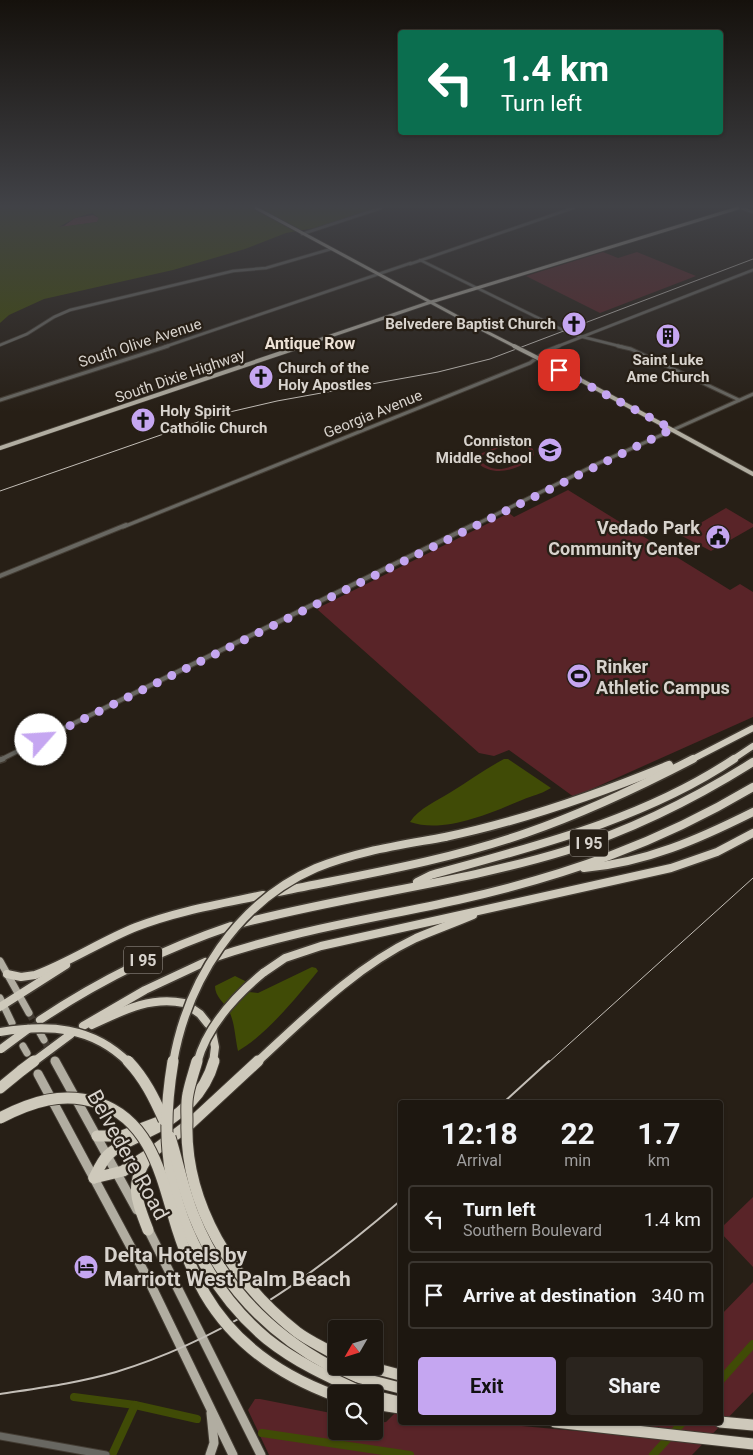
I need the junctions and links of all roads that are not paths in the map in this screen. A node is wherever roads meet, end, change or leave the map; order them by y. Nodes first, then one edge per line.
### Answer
1 (213, 276) edge
2 (372, 276) edge
3 (382, 276) edge
4 (452, 276) edge
5 (517, 276) edge
6 (738, 276) edge
7 (477, 288) junction
8 (431, 302) junction
9 (580, 338) junction
10 (0, 345) edge
11 (753, 394) edge
12 (0, 400) edge
13 (739, 400) junction
14 (672, 429) junction
15 (0, 448) edge
16 (752, 472) edge
17 (0, 576) edge
18 (753, 728) edge
19 (753, 746) edge
20 (698, 756) junction
21 (0, 760) edge
22 (753, 762) edge
23 (753, 787) edge
24 (753, 812) edge
25 (753, 833) edge
26 (576, 868) junction
27 (410, 886) junction
28 (278, 892) dead end
29 (263, 895) dead end
30 (509, 905) junction
31 (243, 923) dead end
32 (231, 926) dead end
33 (96, 946) junction
34 (216, 957) dead end
35 (0, 961) edge
36 (205, 962) dead end
37 (7, 974) junction
38 (19, 994) junction
39 (1, 1003) edge
40 (30, 1013) tunnel mouth
41 (40, 1020) dead end
42 (12, 1023) dead end
43 (28, 1029) dead end
44 (0, 1032) edge
45 (73, 1033) dead end
46 (1, 1049) edge
47 (55, 1061) tunnel mouth
48 (38, 1074) dead end
49 (0, 1088) edge
50 (176, 1116) junction
51 (0, 1118) edge
52 (97, 1136) junction
53 (151, 1153) junction
54 (108, 1155) junction
55 (117, 1174) junction
56 (94, 1178) junction
57 (148, 1230) junction
58 (328, 1350) edge
59 (383, 1370) edge
60 (398, 1374) edge
61 (345, 1385) edge
62 (398, 1388) edge
63 (328, 1393) edge
64 (383, 1398) edge
65 (398, 1402) edge
66 (383, 1405) edge
67 (210, 1406) junction
68 (398, 1408) edge
69 (723, 1422) edge
70 (584, 1425) edge
71 (753, 1425) edge
72 (0, 1436) edge
73 (753, 1444) edge
74 (102, 1454) edge
75 (210, 1455) edge
76 (233, 1455) edge
77 (261, 1455) edge

1 - 10 street
2 - 12 street, South Olive Avenue
3 - 8 main road
4 - 7 street
5 - 7 main road, South Dixie Highway
6 - 9 street, Georgia Avenue
7 - 8 main road, South Dixie Highway
7 - 9 street
8 - 14 main road, bridge
8 - 15 main road, South Dixie Highway
9 - 13 street
9 - 17 street, Georgia Avenue
11 - 13 street
13 - 14 street
14 - 16 main road
14 - 21 street
18 - 20 highway
19 - 27 highway
20 - 28 highway
20 - 61 highway, bridge
22 - 27 highway, I 95
23 - 26 highway, I 95
24 - 26 highway
25 - 30 highway
26 - 34 highway, I 95
27 - 31 highway, I 95
29 - 33 highway
30 - 53 highway
30 - 58 highway, bridge
32 - 41 highway, I 95
33 - 37 highway
33 - 38 highway
35 - 37 main road
36 - 50 highway, I 95
37 - 38 main road
38 - 39 highway
38 - 40 main road
39 - 42 main road
43 - 46 highway, bridge
44 - 62 highway, bridge
45 - 49 highway, bridge
47 - 52 main road, Belvedere Road
48 - 56 main road
50 - 52 highway
50 - 54 highway
51 - 63 highway, bridge
52 - 54 main road, Belvedere Road
53 - 55 highway
53 - 57 highway
54 - 55 main road, Belvedere Road
54 - 56 highway
55 - 56 highway
55 - 57 main road, Belvedere Road
56 - 67 main road
57 - 77 main road, Belvedere Road
59 - 60 highway
64 - 65 highway
66 - 68 highway
67 - 75 main road
67 - 76 main road
69 - 71 highway
70 - 73 highway
72 - 74 street

